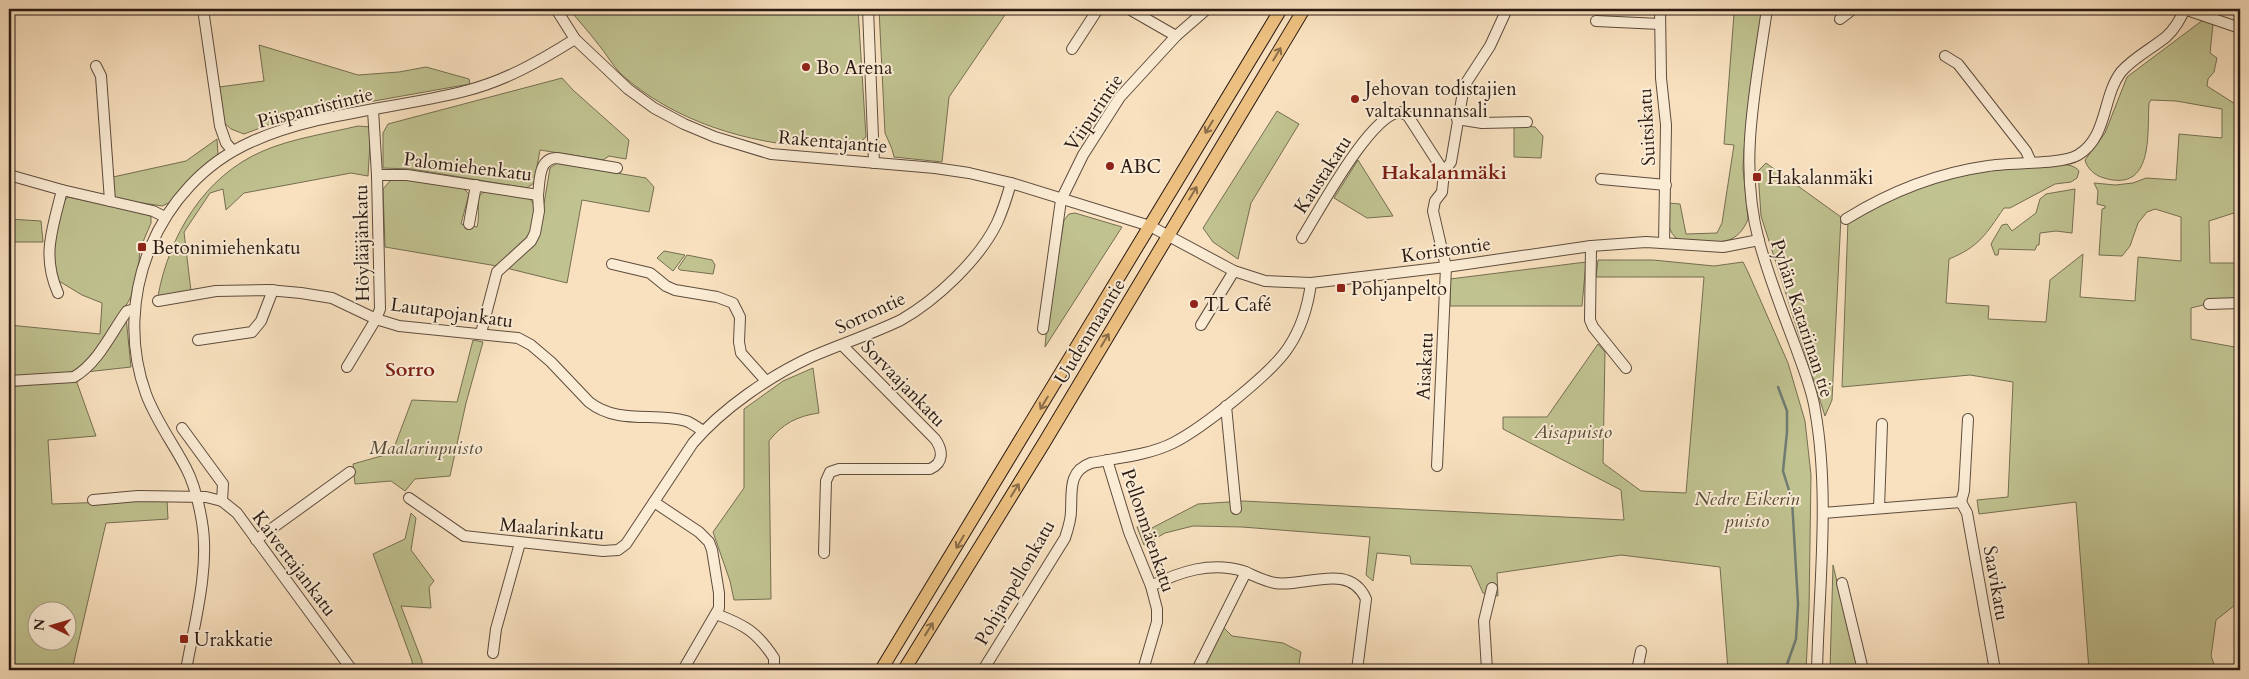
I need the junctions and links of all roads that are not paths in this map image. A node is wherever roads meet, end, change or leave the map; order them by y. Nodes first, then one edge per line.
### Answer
1 (203, 9) edge
2 (556, 9) edge
3 (868, 9) edge
4 (1098, 9) edge
5 (1130, 9) edge
6 (1207, 9) edge
7 (1281, 9) edge
8 (1304, 9) edge
9 (1507, 9) edge
10 (1660, 9) edge
11 (1767, 9) edge
12 (1853, 9) edge
13 (2185, 9) edge
14 (2213, 14) edge
15 (1840, 19) dead end
16 (1596, 21) dead end
17 (1660, 24) junction
18 (2240, 28) edge
19 (1176, 36) junction
20 (575, 39) junction
21 (1072, 50) dead end
22 (1945, 56) dead end
23 (96, 66) dead end
24 (373, 110) junction
25 (1457, 119) junction
26 (1527, 122) dead end
27 (233, 150) junction
28 (2031, 162) junction
29 (874, 163) junction
30 (617, 168) dead end
31 (1444, 172) junction
32 (9, 175) edge
33 (377, 175) junction
34 (1601, 179) dead end
35 (1011, 184) junction
36 (476, 185) junction
37 (1666, 185) junction
38 (62, 190) junction
39 (538, 195) junction
40 (1061, 200) junction
41 (110, 201) junction
42 (165, 217) junction
43 (1846, 219) dead end
44 (469, 224) dead end
45 (1150, 226) junction
46 (1168, 235) junction
47 (1302, 238) dead end
48 (1759, 240) junction
49 (1664, 243) junction
50 (1591, 246) junction
51 (612, 264) dead end
52 (1446, 267) junction
53 (1234, 271) junction
54 (1311, 283) junction
55 (273, 290) junction
56 (58, 293) dead end
57 (158, 301) dead end
58 (2240, 303) edge
59 (2209, 304) dead end
60 (135, 309) junction
61 (376, 319) junction
62 (1201, 325) dead end
63 (1043, 329) dead end
64 (481, 333) junction
65 (198, 340) dead end
66 (842, 345) junction
67 (347, 366) dead end
68 (1626, 368) dead end
69 (9, 382) edge
70 (766, 382) junction
71 (1226, 406) junction
72 (1968, 419) dead end
73 (1882, 424) dead end
74 (182, 428) dead end
75 (703, 431) junction
76 (1107, 460) junction
77 (1437, 466) dead end
78 (350, 472) dead end
79 (197, 497) junction
80 (409, 498) dead end
81 (93, 500) dead end
82 (222, 501) junction
83 (654, 502) junction
84 (1961, 502) junction
85 (1879, 508) junction
86 (1236, 509) dead end
87 (1823, 512) junction
88 (256, 540) junction
89 (520, 543) junction
90 (824, 553) dead end
91 (1246, 572) junction
92 (1842, 583) dead end
93 (1150, 586) junction
94 (1492, 588) dead end
95 (716, 614) junction
96 (1642, 651) dead end
97 (493, 652) dead end
98 (186, 670) edge
99 (352, 670) edge
100 (683, 670) edge
101 (774, 670) edge
102 (881, 670) edge
103 (904, 670) edge
104 (983, 670) edge
105 (1143, 670) edge
106 (1197, 670) edge
107 (1357, 670) edge
108 (1487, 670) edge
109 (1637, 670) edge
110 (1817, 670) edge
111 (1863, 670) edge
112 (1995, 670) edge

1 - 27 street
2 - 20 street, Rakentajantie
3 - 29 street
4 - 21 street
5 - 19 street
6 - 19 street, Viipurintie
7 -> 45 main road, Uudenmaantie
46 -> 8 main road, Uudenmaantie
9 - 25 street
10 - 17 street, Suitsikatu
11 - 48 street, Pyhän Katariinan tie
12 - 15 street
13 - 14 street
13 - 28 street
14 - 18 street
16 - 17 street
17 - 37 street, Suitsikatu
19 - 40 street, Viipurintie
20 - 24 street, Piispanristintie
20 - 29 street, Rakentajantie
22 - 28 street
23 - 41 street
24 - 27 street, Piispanristintie
24 - 33 street, Höylääjänkatu
25 - 26 street
25 - 31 street
27 - 42 street, Piispanristintie
28 - 43 street
29 - 35 street, Rakentajantie
30 - 39 street, Palomiehenkatu
31 - 47 street, Kaustakatu
31 - 52 street
32 - 38 street
33 - 36 street, Palomiehenkatu
33 - 61 street, Höylääjänkatu
34 - 37 street
35 - 40 street, Rakentajantie
35 - 66 street, Sorrontie
36 - 39 street, Palomiehenkatu
36 - 44 street
37 - 49 street, Suitsikatu
38 - 41 street
38 - 56 street
39 - 64 street
40 - 45 street, Rakentajantie
40 - 63 street, Viipurintie
41 - 42 street
42 - 60 street, Piispanristintie
45 - 46 street, Koristontie
45 -> 102 main road, Uudenmaantie
46 - 53 street, Koristontie
103 -> 46 main road, Uudenmaantie
48 - 49 street, Koristontie
48 - 87 street, Pyhän Katariinan tie
49 - 50 street, Koristontie
50 - 52 street, Koristontie
50 - 68 street
51 - 70 street
52 - 54 street, Koristontie
52 - 77 street, Aisakatu
53 - 54 street, Koristontie
53 - 62 street
54 - 71 street, Pohjanpellonkatu
55 - 57 street, Lautapojankatu
55 - 61 street, Lautapojankatu
55 - 65 street
58 - 59 street
60 - 69 street
60 - 79 street, Piispanristintie
61 - 64 street, Lautapojankatu
61 - 67 street, Höylääjänkatu
64 - 75 street, Lautapojankatu
66 - 70 street, Sorrontie
66 - 90 street, Sorvaajankatu
70 - 75 street, Sorrontie
71 - 76 street, Pohjanpellonkatu
71 - 86 street
72 - 84 street
73 - 85 street
74 - 82 street
75 - 83 street, Maalarinkatu
76 - 93 street, Pellonmäenkatu
76 - 104 street, Pohjanpellonkatu
78 - 88 street
79 - 81 street
79 - 82 street
79 - 98 street, Piispanristintie
80 - 89 street, Maalarinkatu
82 - 88 street, Kaivertajankatu
83 - 89 street, Maalarinkatu
83 - 95 street
84 - 85 street
84 - 112 street, Saavikatu
85 - 87 street
87 - 110 street, Pyhän Katariinan tie
88 - 99 street, Kaivertajankatu
89 - 97 street
91 - 93 street
91 - 106 street
91 - 107 street
92 - 111 street
93 - 105 street, Pellonmäenkatu
94 - 108 street
95 - 100 street
95 - 101 street
96 - 109 street

